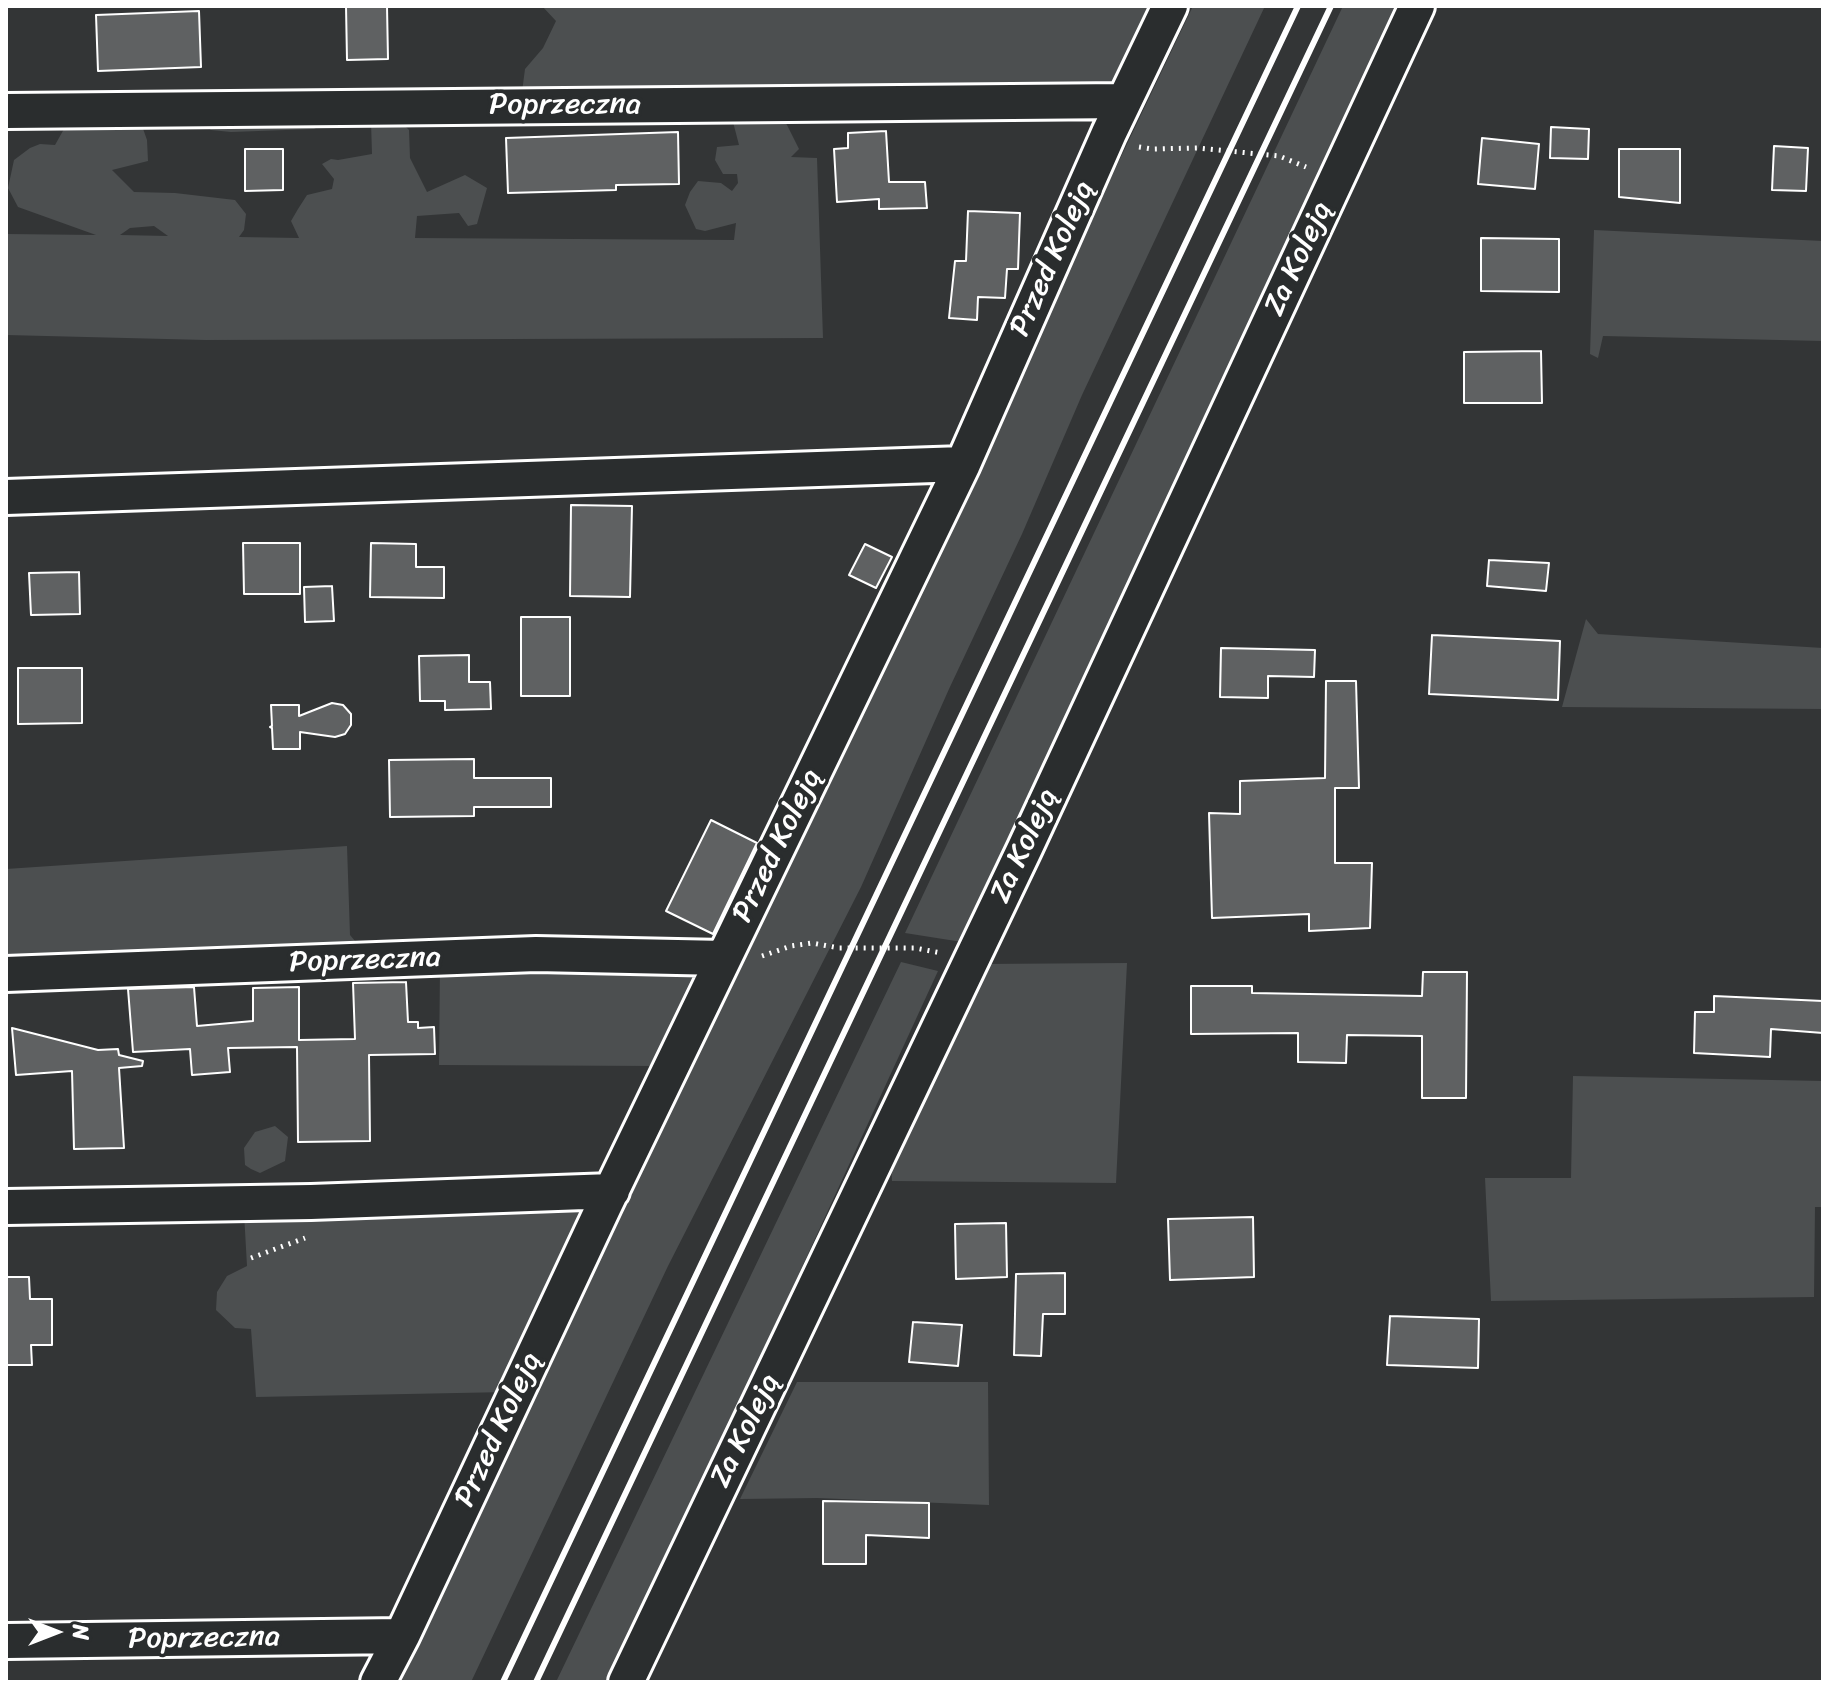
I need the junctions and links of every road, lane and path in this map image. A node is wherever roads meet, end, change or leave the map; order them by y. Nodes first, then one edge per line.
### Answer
1 (1170, 6) edge
2 (1417, 6) edge
3 (1124, 101) junction
4 (6, 111) edge
5 (1109, 133) junction
6 (1334, 183) junction
7 (963, 464) junction
8 (6, 497) edge
9 (973, 957) junction
10 (723, 960) junction
11 (6, 974) edge
12 (612, 1191) junction
13 (6, 1207) edge
14 (402, 1636) junction
15 (6, 1641) edge
16 (378, 1682) edge
17 (626, 1682) edge

1 - 3 street, Przed Koleją
2 - 6 street, Za Koleją
3 - 4 street, Poprzeczna
3 - 5 street, Przed Koleją
5 - 6 path
5 - 7 street, Przed Koleją
6 - 9 street, Za Koleją
7 - 8 street
7 - 10 street, Przed Koleją
9 - 10 path
9 - 17 street, Za Koleją
10 - 11 street, Poprzeczna
10 - 12 street, Przed Koleją
12 - 13 street
12 - 14 street, Przed Koleją
14 - 15 street, Poprzeczna
14 - 16 street, Przed Koleją

